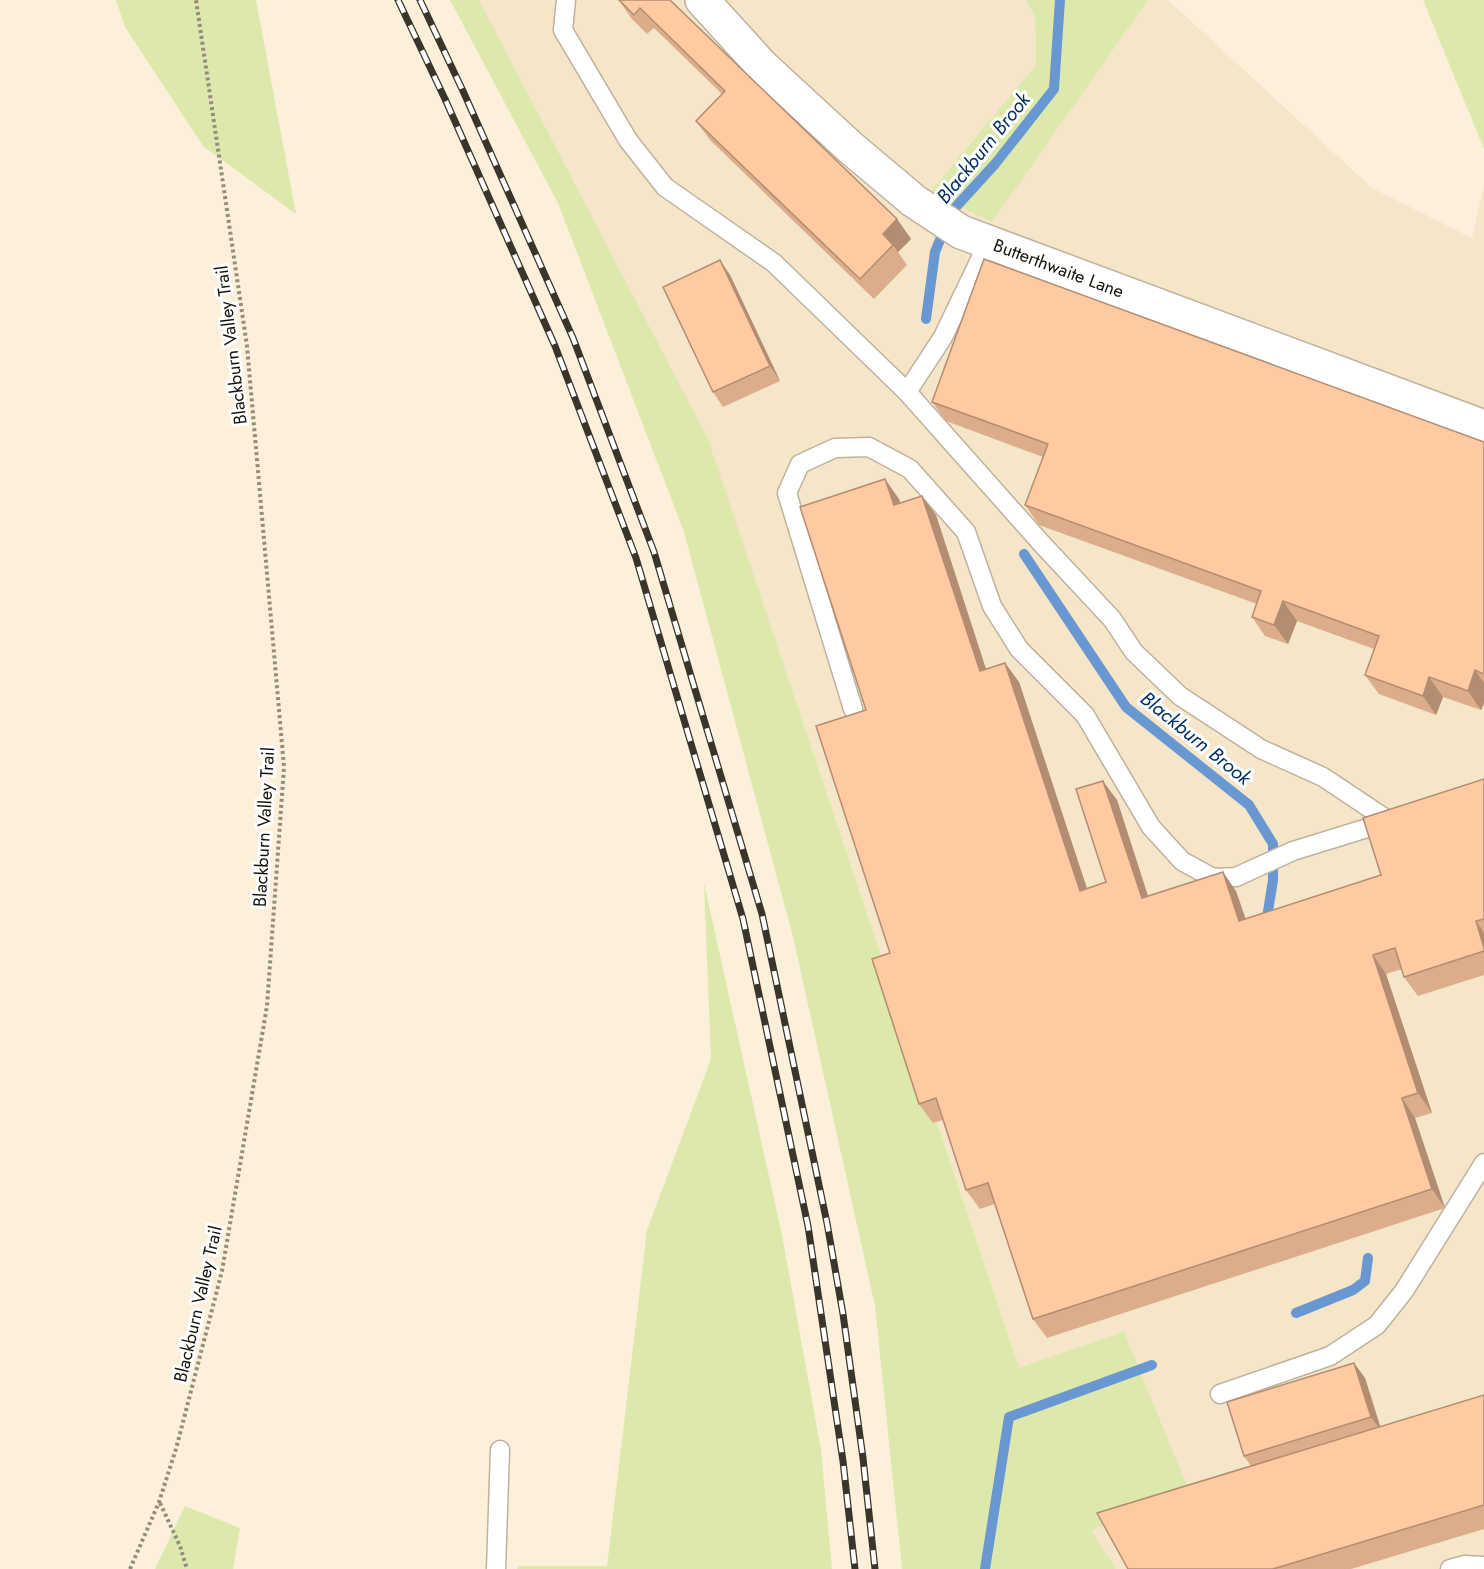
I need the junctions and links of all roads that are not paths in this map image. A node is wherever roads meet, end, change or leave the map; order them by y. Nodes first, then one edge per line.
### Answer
1 (566, 0) edge
2 (702, 0) edge
3 (975, 238) junction
4 (907, 392) junction
5 (1484, 427) edge
6 (853, 709) edge
7 (1410, 815) edge
8 (1389, 821) junction
9 (1484, 1163) edge
10 (1220, 1395) dead end
11 (500, 1450) dead end
12 (1484, 1566) edge
13 (496, 1569) edge
14 (1450, 1569) edge

1 - 4 lane
2 - 3 street, Butterthwaite Lane
3 - 4 lane
3 - 5 street, Butterthwaite Lane
4 - 8 lane
6 - 8 lane
7 - 8 lane
9 - 10 lane
11 - 13 lane
12 - 14 lane

